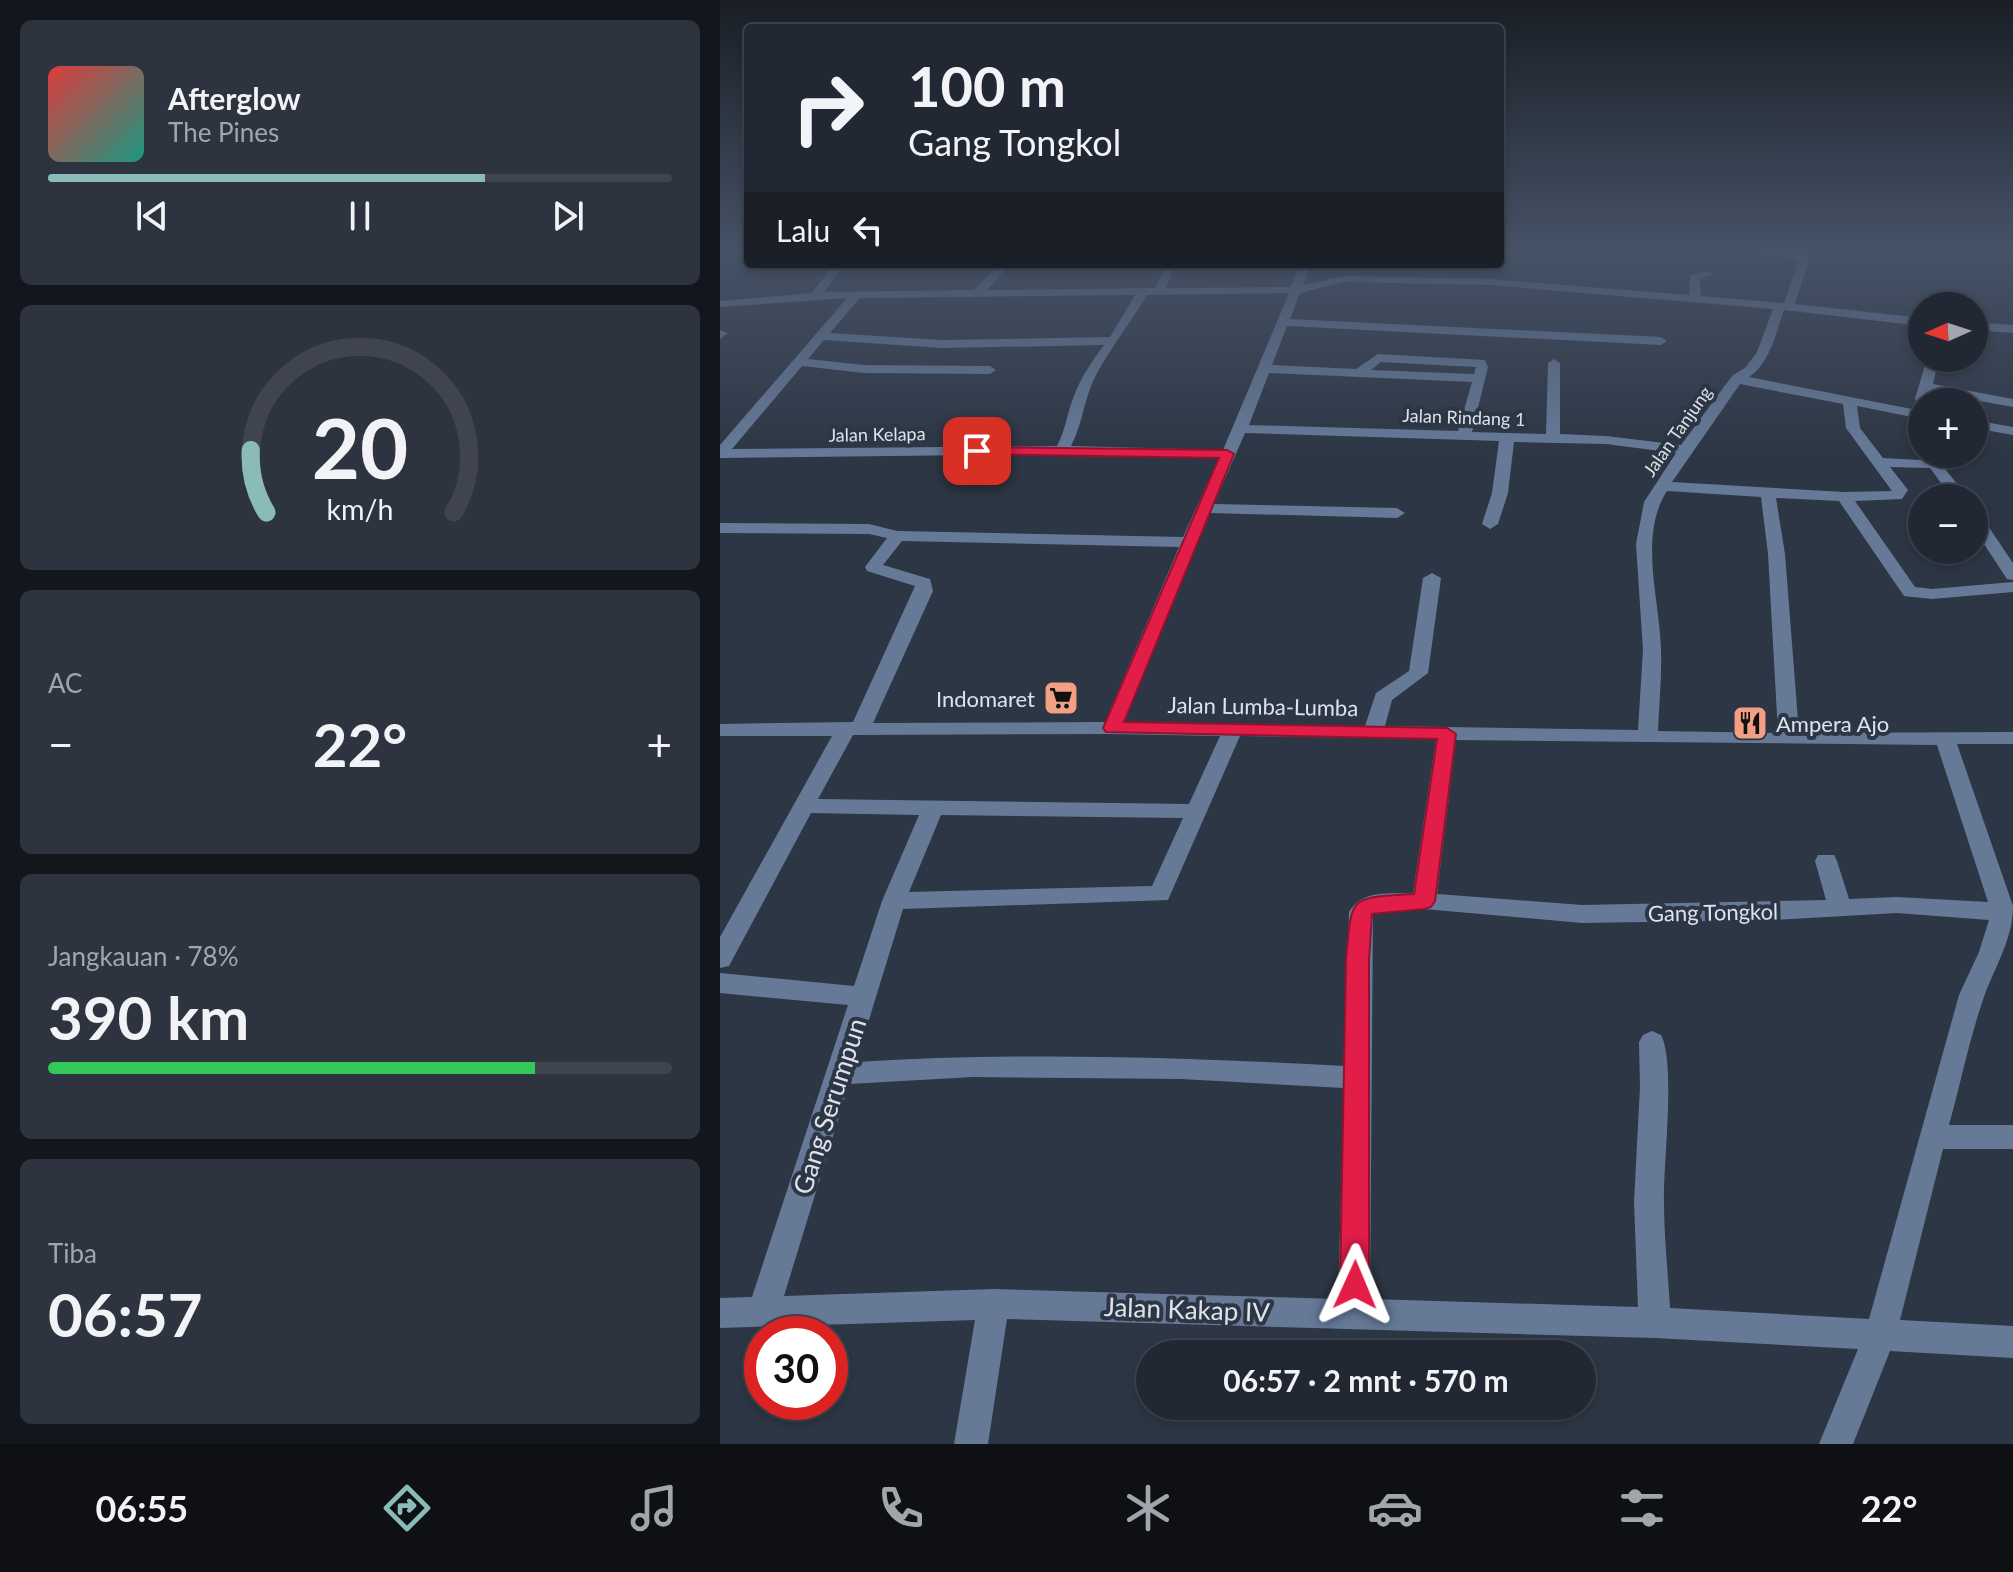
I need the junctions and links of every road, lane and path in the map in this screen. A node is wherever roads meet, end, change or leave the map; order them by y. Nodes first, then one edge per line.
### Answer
1 (836, 318) edge
2 (1127, 318) edge
3 (1285, 318) edge
4 (1778, 318) edge
5 (1284, 322) junction
6 (1988, 327) edge
7 (2013, 329) edge
8 (821, 336) junction
9 (1113, 341) junction
10 (1661, 341) dead end
11 (800, 362) junction
12 (1554, 363) dead end
13 (1265, 369) junction
14 (990, 370) dead end
15 (1929, 372) edge
16 (1737, 379) junction
17 (1925, 387) joint
18 (1849, 401) junction
19 (2013, 403) edge
20 (1908, 412) edge
21 (1988, 427) edge
22 (1240, 429) junction
23 (2013, 431) edge
24 (1464, 435) junction
25 (1507, 437) junction
26 (1553, 438) junction
27 (1062, 450) junction
28 (1685, 450) junction
29 (720, 454) edge
30 (1227, 454) junction
31 (1878, 462) junction
32 (1949, 484) edge
33 (1662, 486) junction
34 (1768, 494) junction
35 (1844, 497) junction
36 (1206, 508) junction
37 (1397, 513) dead end
38 (1490, 524) dead end
39 (720, 528) edge
40 (897, 536) junction
41 (1988, 538) edge
42 (1189, 542) junction
43 (2013, 575) edge
44 (1432, 578) dead end
45 (2013, 587) edge
46 (854, 727) junction
47 (1112, 728) junction
48 (720, 730) edge
49 (1233, 730) junction
50 (1374, 731) junction
51 (1447, 734) junction
52 (1648, 737) junction
53 (1945, 738) junction
54 (2013, 738) edge
55 (1789, 739) junction
56 (804, 806) junction
57 (933, 808) junction
58 (1198, 811) junction
59 (1826, 861) dead end
60 (894, 901) junction
61 (1424, 901) junction
62 (1840, 907) junction
63 (2003, 912) junction
64 (720, 959) edge
65 (720, 983) edge
66 (864, 997) junction
67 (1652, 1042) dead end
68 (839, 1074) junction
69 (1357, 1078) junction
70 (1932, 1137) junction
71 (2013, 1137) edge
72 (994, 1304) junction
73 (763, 1311) junction
74 (720, 1313) edge
75 (1354, 1313) junction
76 (1655, 1323) junction
77 (1881, 1333) junction
78 (2013, 1342) edge
79 (971, 1444) edge
80 (1836, 1444) edge

1 - 8 street
2 - 9 street
3 - 5 street
4 - 16 street, Jalan Tanjung
5 - 10 street
5 - 13 street
6 - 7 street
8 - 9 street
8 - 11 street
9 - 27 street
11 - 14 street
11 - 29 street
12 - 26 street
13 - 22 street
13 - 24 street
15 - 17 street
16 - 18 street
16 - 28 street, Jalan Tanjung
17 - 19 street
18 - 20 street
18 - 31 street
21 - 23 street
22 - 24 street, Jalan Rindang 1
22 - 30 street
24 - 25 street, Jalan Rindang 1
25 - 26 street, Jalan Rindang 1
25 - 38 street
26 - 28 street, Jalan Rindang 1
27 - 29 street, Jalan Kelapa
27 - 30 street, Jalan Kelapa
28 - 33 street, Jalan Tanjung
30 - 36 street
31 - 32 street
31 - 35 street
33 - 34 street
33 - 52 street, Jalan Tanjung
34 - 35 street
34 - 55 street
35 - 45 street
36 - 37 street
36 - 42 street
39 - 40 street
40 - 42 street
40 - 46 street
41 - 43 street
42 - 47 street
44 - 50 street, Jalan Lumba-Lumba
46 - 47 street, Jalan Lumba-Lumba
46 - 48 street, Jalan Lumba-Lumba
46 - 56 street
47 - 49 street, Jalan Lumba-Lumba
49 - 50 street, Jalan Lumba-Lumba
49 - 58 street
50 - 51 street, Jalan Lumba-Lumba
51 - 52 street, Jalan Lumba-Lumba
51 - 61 street
52 - 55 street, Jalan Lumba-Lumba
53 - 54 street, Jalan Lumba-Lumba
53 - 55 street, Jalan Lumba-Lumba
53 - 63 street
56 - 57 street
56 - 64 street
57 - 58 street
57 - 60 street, Gang Serumpun
58 - 60 street
59 - 62 street
60 - 66 street, Gang Serumpun
61 - 62 street, Gang Tongkol
61 - 69 street, Gang Tongkol
62 - 63 street, Gang Tongkol
63 - 70 street
65 - 66 street
66 - 68 street, Gang Serumpun
67 - 76 street
68 - 69 street
68 - 73 street, Gang Serumpun
69 - 75 street, Gang Tongkol
70 - 71 street
70 - 77 street
72 - 73 street, Jalan Kakap IV
72 - 75 street, Jalan Kakap IV
72 - 79 street
73 - 74 street, Jalan Kakap IV
75 - 76 street, Jalan Kakap IV
76 - 77 street, Jalan Kakap IV
77 - 78 street, Jalan Kakap IV
77 - 80 street

